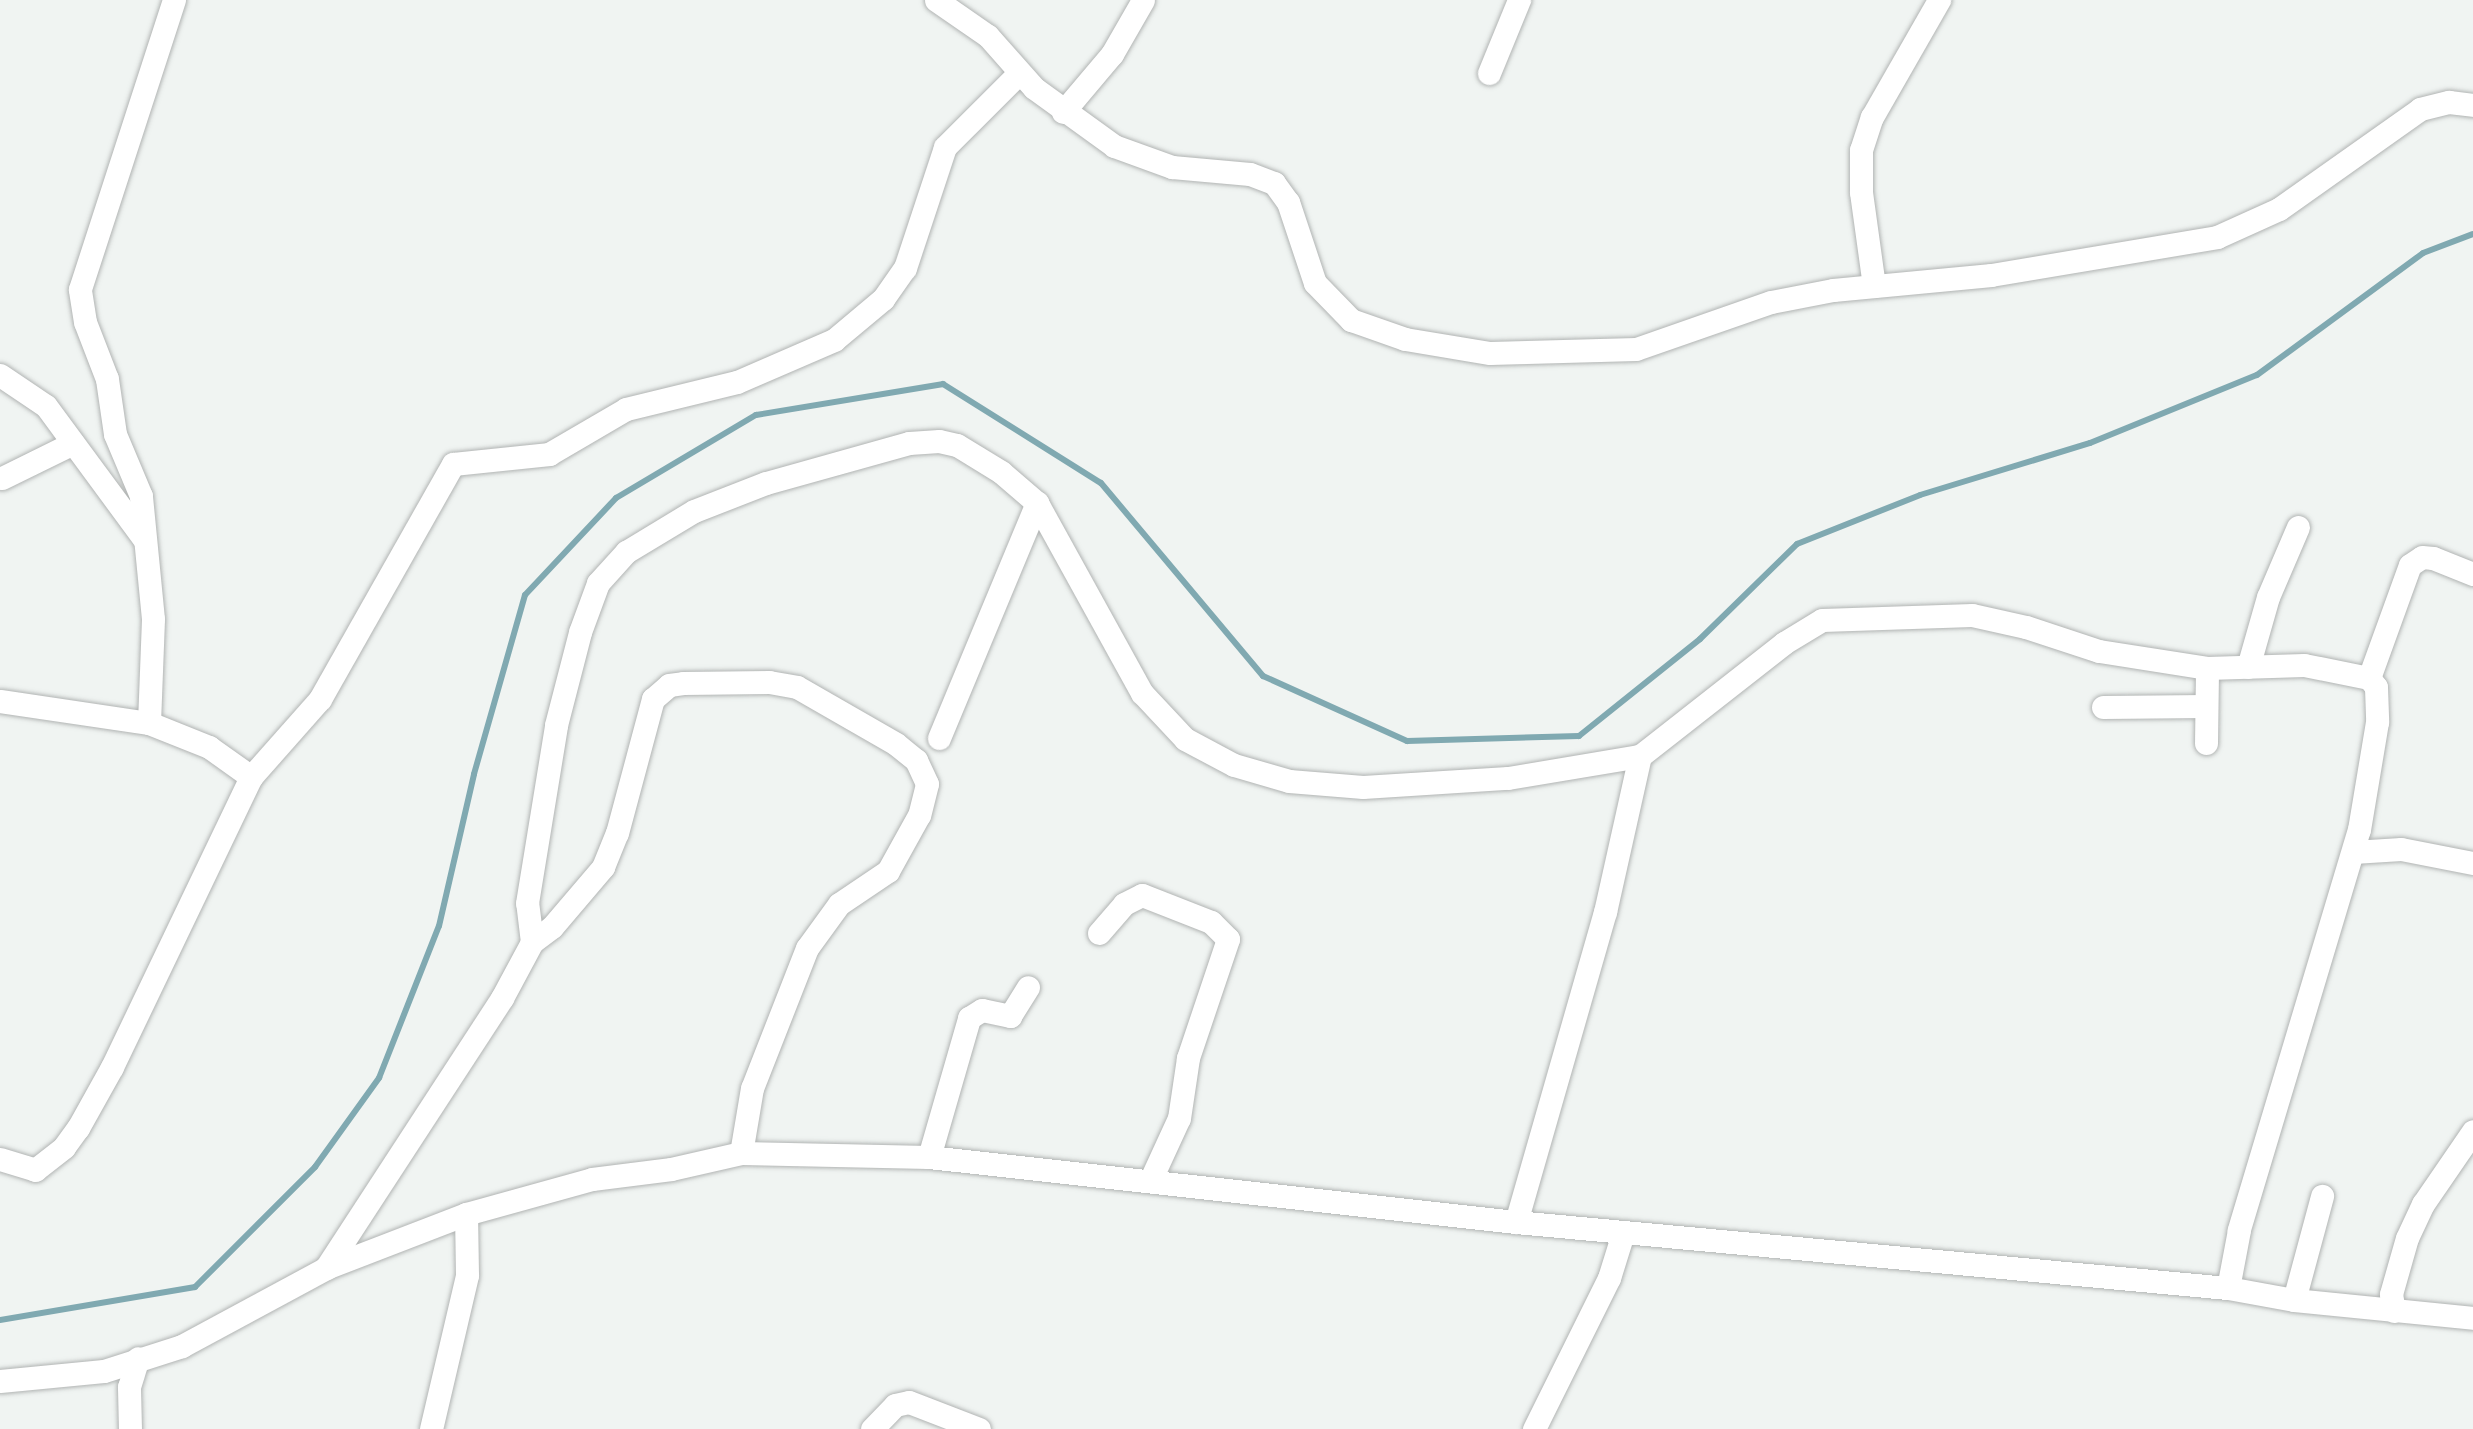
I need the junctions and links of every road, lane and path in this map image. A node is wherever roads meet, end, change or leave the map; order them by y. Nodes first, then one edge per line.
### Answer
1 (174, 0) edge
2 (936, 0) edge
3 (1143, 0) edge
4 (1519, 0) edge
5 (1940, 0) edge
6 (962, 6) edge
7 (1489, 73) dead end
8 (1018, 74) junction
9 (2473, 105) edge
10 (1063, 112) junction
11 (1874, 286) junction
12 (0, 375) edge
13 (73, 443) junction
14 (2, 478) dead end
15 (1037, 503) junction
16 (2298, 527) dead end
17 (144, 539) junction
18 (2473, 574) edge
19 (2248, 667) junction
20 (2207, 668) junction
21 (2369, 678) junction
22 (0, 701) edge
23 (2206, 706) junction
24 (2102, 707) dead end
25 (149, 723) junction
26 (939, 738) dead end
27 (2206, 743) dead end
28 (1640, 756) junction
29 (251, 777) junction
30 (2353, 852) junction
31 (2473, 863) edge
32 (1099, 933) dead end
33 (532, 942) junction
34 (1028, 987) dead end
35 (2473, 1131) edge
36 (741, 1153) junction
37 (929, 1157) junction
38 (0, 1159) edge
39 (1150, 1181) junction
40 (2322, 1196) dead end
41 (466, 1214) junction
42 (1516, 1222) junction
43 (1623, 1233) junction
44 (326, 1268) junction
45 (2228, 1288) junction
46 (2294, 1300) junction
47 (2394, 1311) junction
48 (2473, 1318) edge
49 (138, 1358) junction
50 (0, 1381) edge
51 (130, 1429) edge
52 (431, 1429) edge
53 (872, 1429) edge
54 (979, 1429) edge
55 (1534, 1429) edge

1 - 17 street
2 - 6 street
3 - 10 street
4 - 7 street
5 - 11 street
6 - 8 street
8 - 10 street
8 - 29 street
9 - 11 street
10 - 11 street
12 - 13 street
13 - 14 street
13 - 17 street
15 - 26 street
15 - 28 street
15 - 33 street
16 - 19 street
17 - 25 street
18 - 21 street
19 - 20 street
19 - 21 street
20 - 23 street
20 - 28 street
21 - 30 street
22 - 25 street
23 - 24 street
23 - 27 street
25 - 29 street
28 - 42 street
29 - 38 street
30 - 31 street
30 - 45 street
32 - 39 street
33 - 36 street
33 - 44 street
34 - 37 street
35 - 47 street
36 - 37 street
36 - 41 street
37 - 39 street
39 - 42 street
40 - 46 street
41 - 44 street
41 - 52 street
42 - 43 street
43 - 45 street
43 - 55 street
44 - 49 street
45 - 46 street
46 - 47 street
47 - 48 street
49 - 50 street
49 - 51 street
53 - 54 street

